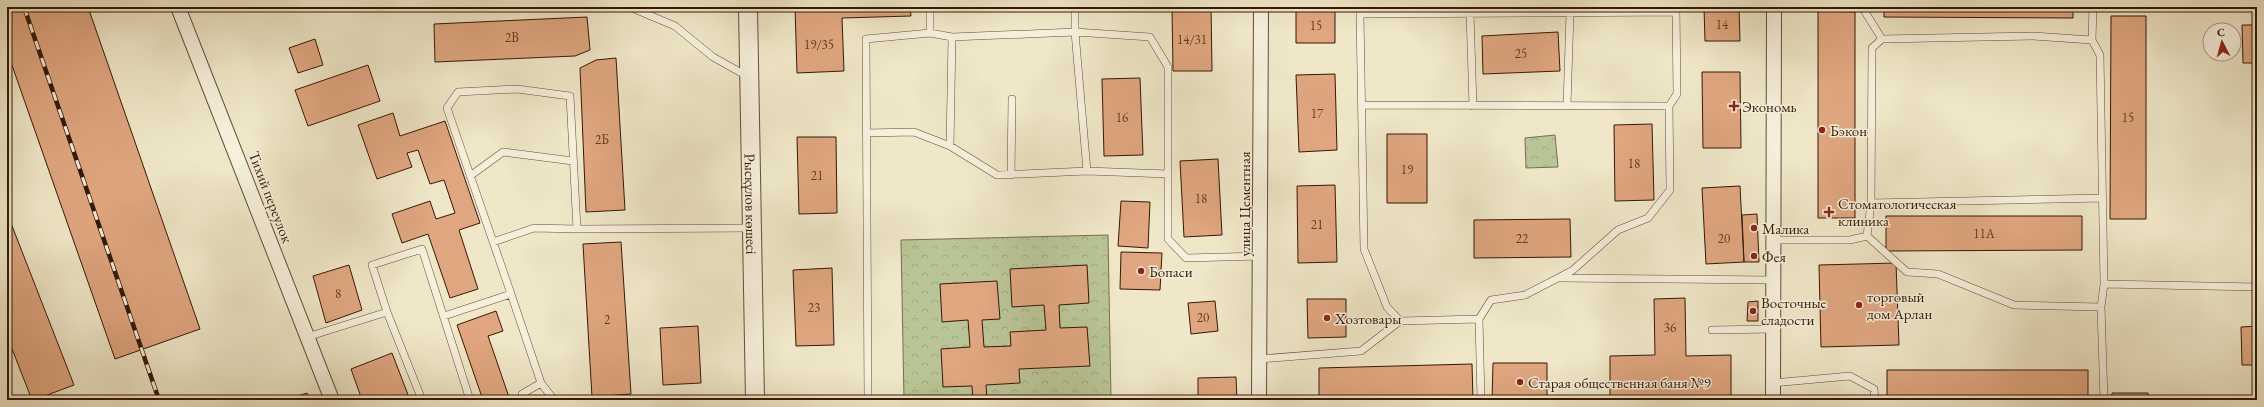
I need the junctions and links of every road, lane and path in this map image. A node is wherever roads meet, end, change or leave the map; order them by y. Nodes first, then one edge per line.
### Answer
1 (178, 7) edge
2 (617, 7) edge
3 (648, 7) edge
4 (748, 7) edge
5 (930, 7) edge
6 (1075, 7) edge
7 (1261, 7) edge
8 (1774, 7) edge
9 (1862, 7) edge
10 (2093, 7) edge
11 (1360, 10) edge
12 (1676, 10) edge
13 (1570, 12) junction
14 (1470, 13) junction
15 (648, 15) junction
16 (1075, 32) junction
17 (930, 33) junction
18 (952, 37) junction
19 (1882, 39) junction
20 (2092, 40) junction
21 (750, 78) junction
22 (1012, 99) dead end
23 (1362, 106) junction
24 (1473, 106) junction
25 (1567, 106) junction
26 (1669, 106) junction
27 (866, 133) junction
28 (950, 146) junction
29 (573, 161) junction
30 (1087, 171) junction
31 (1168, 174) junction
32 (1011, 175) junction
33 (470, 176) junction
34 (2103, 198) junction
35 (1871, 203) junction
36 (753, 228) junction
37 (577, 229) junction
38 (1867, 236) junction
39 (1773, 240) junction
40 (493, 242) junction
41 (1261, 256) junction
42 (1558, 278) junction
43 (1773, 280) junction
44 (2104, 284) junction
45 (2257, 287) edge
46 (511, 294) junction
47 (2102, 307) junction
48 (387, 312) junction
49 (444, 316) junction
50 (1480, 319) junction
51 (1400, 321) junction
52 (1773, 329) junction
53 (1712, 330) dead end
54 (307, 337) junction
55 (1259, 359) junction
56 (541, 383) junction
57 (1773, 383) junction
58 (332, 400) edge
59 (422, 400) edge
60 (470, 400) edge
61 (524, 400) edge
62 (554, 400) edge
63 (755, 400) edge
64 (868, 400) edge
65 (1259, 400) edge
66 (1481, 400) edge
67 (1773, 400) edge
68 (1875, 400) edge
69 (2104, 400) edge

1 - 54 street, Тихий переулок
2 - 15 lane
3 - 15 lane
4 - 21 street, Рысқұлов көшесі
5 - 17 lane
6 - 16 lane
7 - 41 street, улица Цементная
8 - 39 street
9 - 19 lane
10 - 20 lane
11 - 14 lane
11 - 23 lane
12 - 13 lane
12 - 26 lane
13 - 14 lane
13 - 25 lane
14 - 24 lane
15 - 21 lane
16 - 18 lane
16 - 30 lane
16 - 31 lane
17 - 18 lane
17 - 27 lane
18 - 28 lane
19 - 20 lane
19 - 35 lane
20 - 34 lane
21 - 36 street, Рысқұлов көшесі
22 - 32 lane
23 - 24 lane
23 - 51 lane
24 - 25 lane
25 - 26 lane
26 - 42 lane
27 - 28 lane
27 - 64 lane
28 - 32 lane
29 - 33 lane
29 - 33 lane
29 - 37 lane
30 - 31 lane
30 - 32 lane
31 - 41 lane
33 - 40 lane
34 - 35 lane
34 - 44 lane
35 - 38 lane
36 - 37 lane
36 - 63 street, Рысқұлов көшесі
37 - 40 lane
38 - 39 lane
38 - 47 lane
39 - 43 street
40 - 46 lane
41 - 55 street, улица Цементная
42 - 43 lane
42 - 50 lane
43 - 52 street
44 - 45 lane
44 - 47 lane
46 - 49 lane
46 - 56 lane
47 - 69 lane
48 - 49 lane
48 - 54 lane
48 - 59 lane
49 - 60 lane
50 - 51 lane
50 - 66 lane
51 - 55 lane
52 - 53 lane
52 - 57 street
54 - 58 street, Тихий переулок
55 - 65 street, улица Цементная
56 - 61 lane
56 - 62 lane
57 - 67 street
57 - 68 lane

